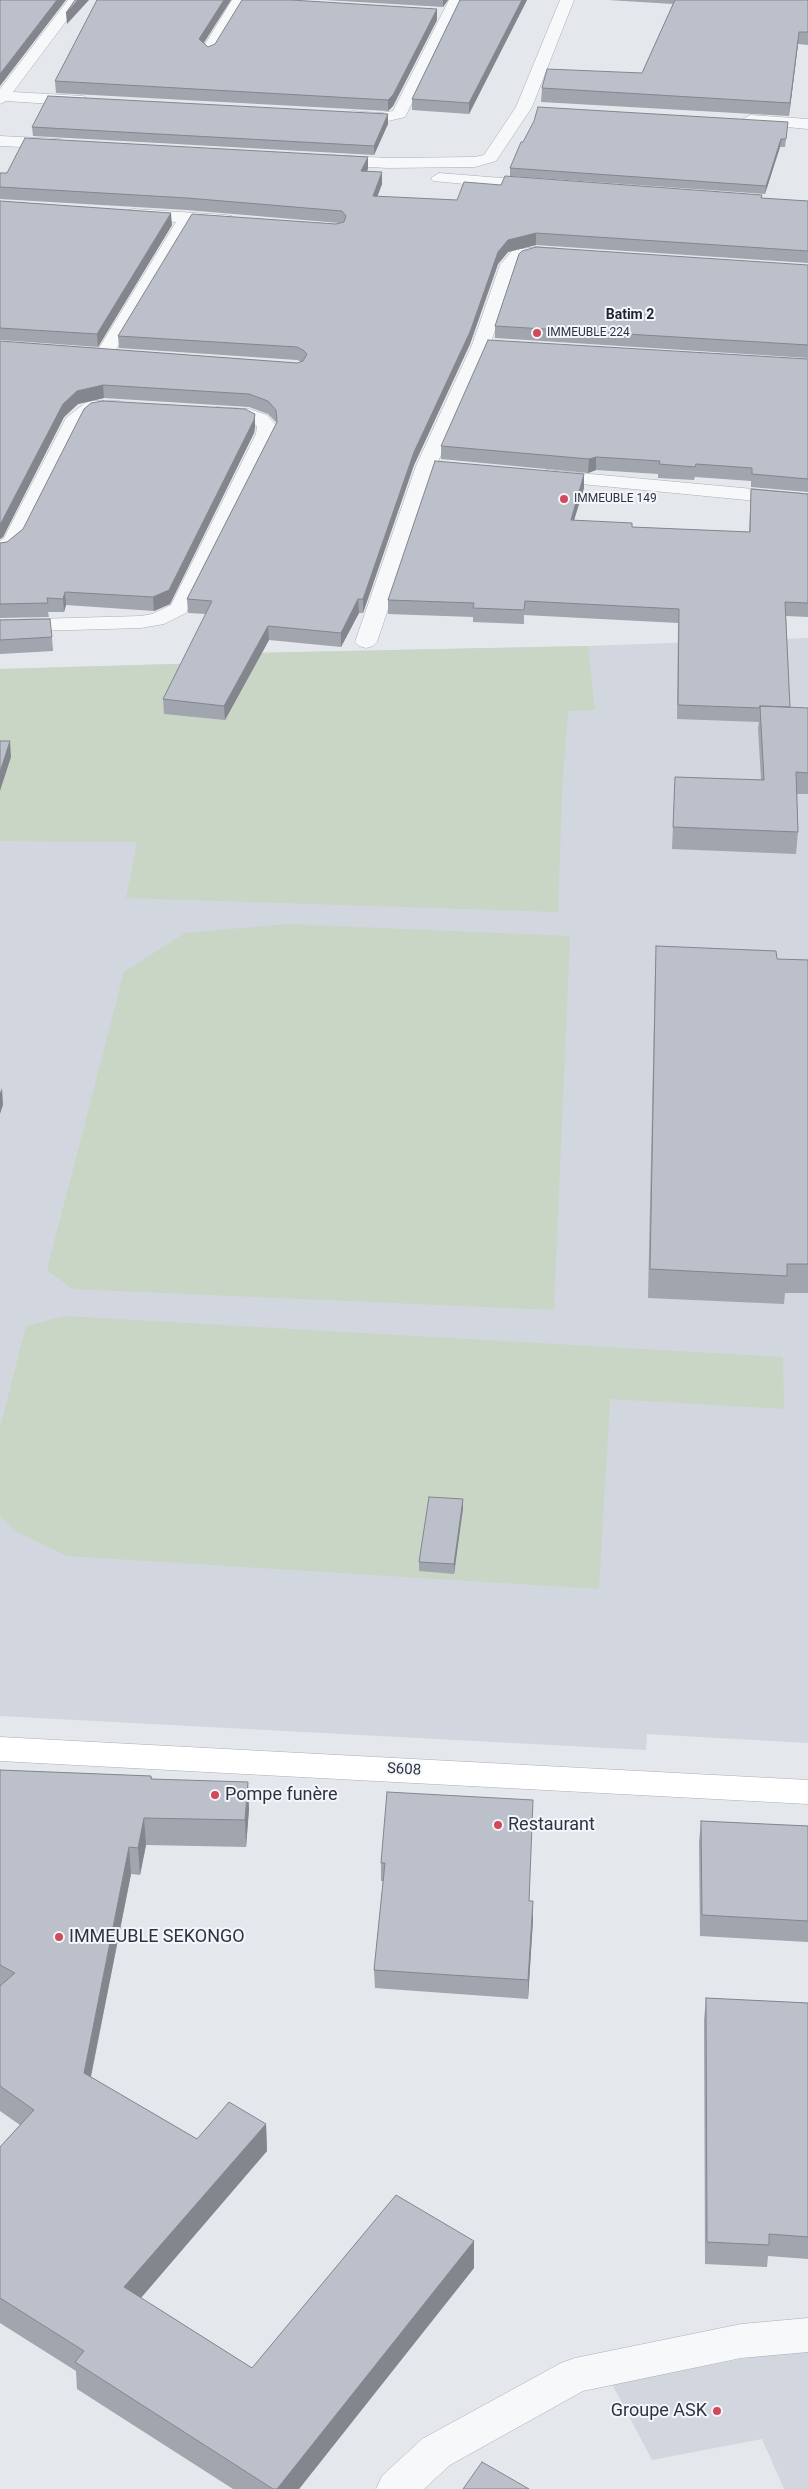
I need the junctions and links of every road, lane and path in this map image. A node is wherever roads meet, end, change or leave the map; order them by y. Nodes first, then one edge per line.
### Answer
1 (75, 0) edge
2 (239, 0) edge
3 (456, 0) edge
4 (567, 0) edge
5 (258, 3) edge
6 (430, 13) edge
7 (449, 14) junction
8 (209, 51) edge
9 (1, 97) edge
10 (102, 102) edge
11 (524, 107) junction
12 (542, 108) edge
13 (340, 115) edge
14 (732, 119) edge
15 (808, 124) edge
16 (0, 141) edge
17 (80, 145) edge
18 (318, 159) edge
19 (388, 163) junction
20 (552, 186) edge
21 (118, 213) edge
22 (186, 217) junction
23 (246, 222) edge
24 (575, 254) edge
25 (481, 345) junction
26 (501, 346) edge
27 (86, 352) edge
28 (105, 353) junction
29 (124, 355) edge
30 (133, 408) edge
31 (201, 412) edge
32 (426, 466) junction
33 (446, 467) edge
34 (524, 474) edge
35 (808, 500) edge
36 (0, 550) edge
37 (0, 626) edge
38 (366, 642) dead end
39 (0, 1749) edge
40 (808, 1792) edge
41 (808, 2335) edge
42 (396, 2489) edge

1 - 9 street
2 - 5 street
2 - 8 street
3 - 7 street
4 - 11 street
6 - 7 street
7 - 13 street
9 - 10 street
11 - 12 street
11 - 19 street
14 - 15 street
16 - 17 street
18 - 19 street
19 - 20 street
21 - 22 street
22 - 23 street
22 - 28 street
24 - 25 street
25 - 26 street
25 - 32 street
27 - 28 street
28 - 29 street
30 - 36 street
31 - 37 street
32 - 33 street
32 - 38 street
34 - 35 street
39 - 40 street, S608
41 - 42 street

